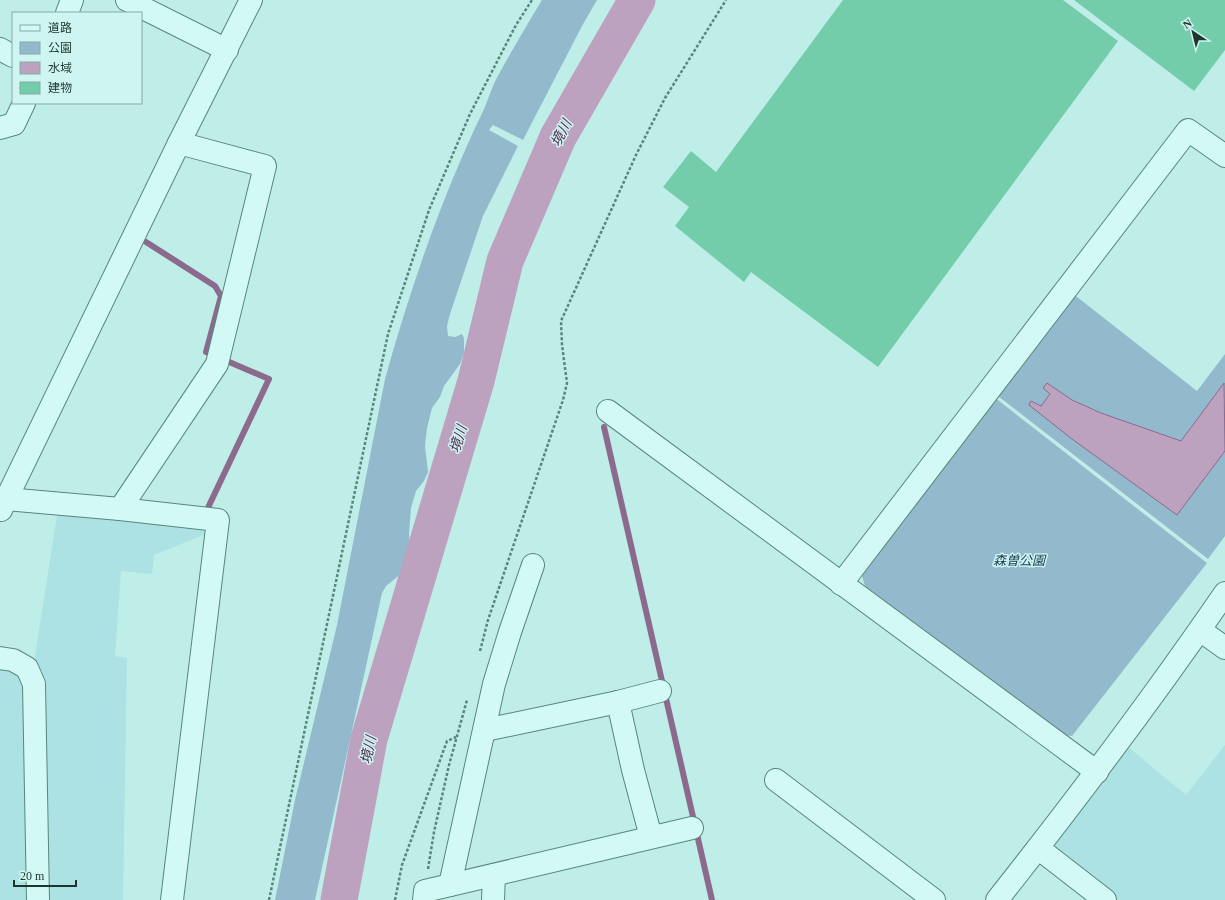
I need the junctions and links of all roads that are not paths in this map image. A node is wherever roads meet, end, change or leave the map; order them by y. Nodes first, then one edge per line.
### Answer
1 (72, 0) edge
2 (127, 0) edge
3 (252, 0) edge
4 (66, 12) edge
5 (0, 49) edge
6 (227, 50) junction
7 (12, 55) edge
8 (24, 104) edge
9 (0, 128) edge
10 (179, 143) junction
11 (1225, 156) edge
12 (608, 411) dead end
13 (3, 505) edge
14 (120, 508) junction
15 (534, 564) dead end
16 (841, 584) junction
17 (1225, 593) edge
18 (1200, 630) junction
19 (1225, 648) edge
20 (0, 658) edge
21 (660, 692) dead end
22 (618, 702) junction
23 (485, 730) junction
24 (1096, 772) junction
25 (776, 780) dead end
26 (692, 828) dead end
27 (651, 837) junction
28 (1038, 848) junction
29 (494, 875) junction
30 (450, 885) junction
31 (425, 896) edge
32 (38, 900) edge
33 (172, 900) edge
34 (493, 900) edge
35 (934, 900) edge
36 (997, 900) edge
37 (1105, 900) edge

1 - 4 street
2 - 6 street
3 - 6 street
5 - 7 street
6 - 10 street
8 - 9 street
10 - 13 street
10 - 14 street
11 - 16 street
12 - 16 street
13 - 14 street
14 - 33 street
15 - 23 street
16 - 24 street
17 - 18 street
18 - 19 street
18 - 24 street
20 - 32 street
21 - 22 street
22 - 23 street
22 - 27 street
23 - 30 street
24 - 28 street
25 - 35 street
26 - 27 street
27 - 29 street
28 - 36 street
28 - 37 street
29 - 30 street
29 - 34 street
30 - 31 street

